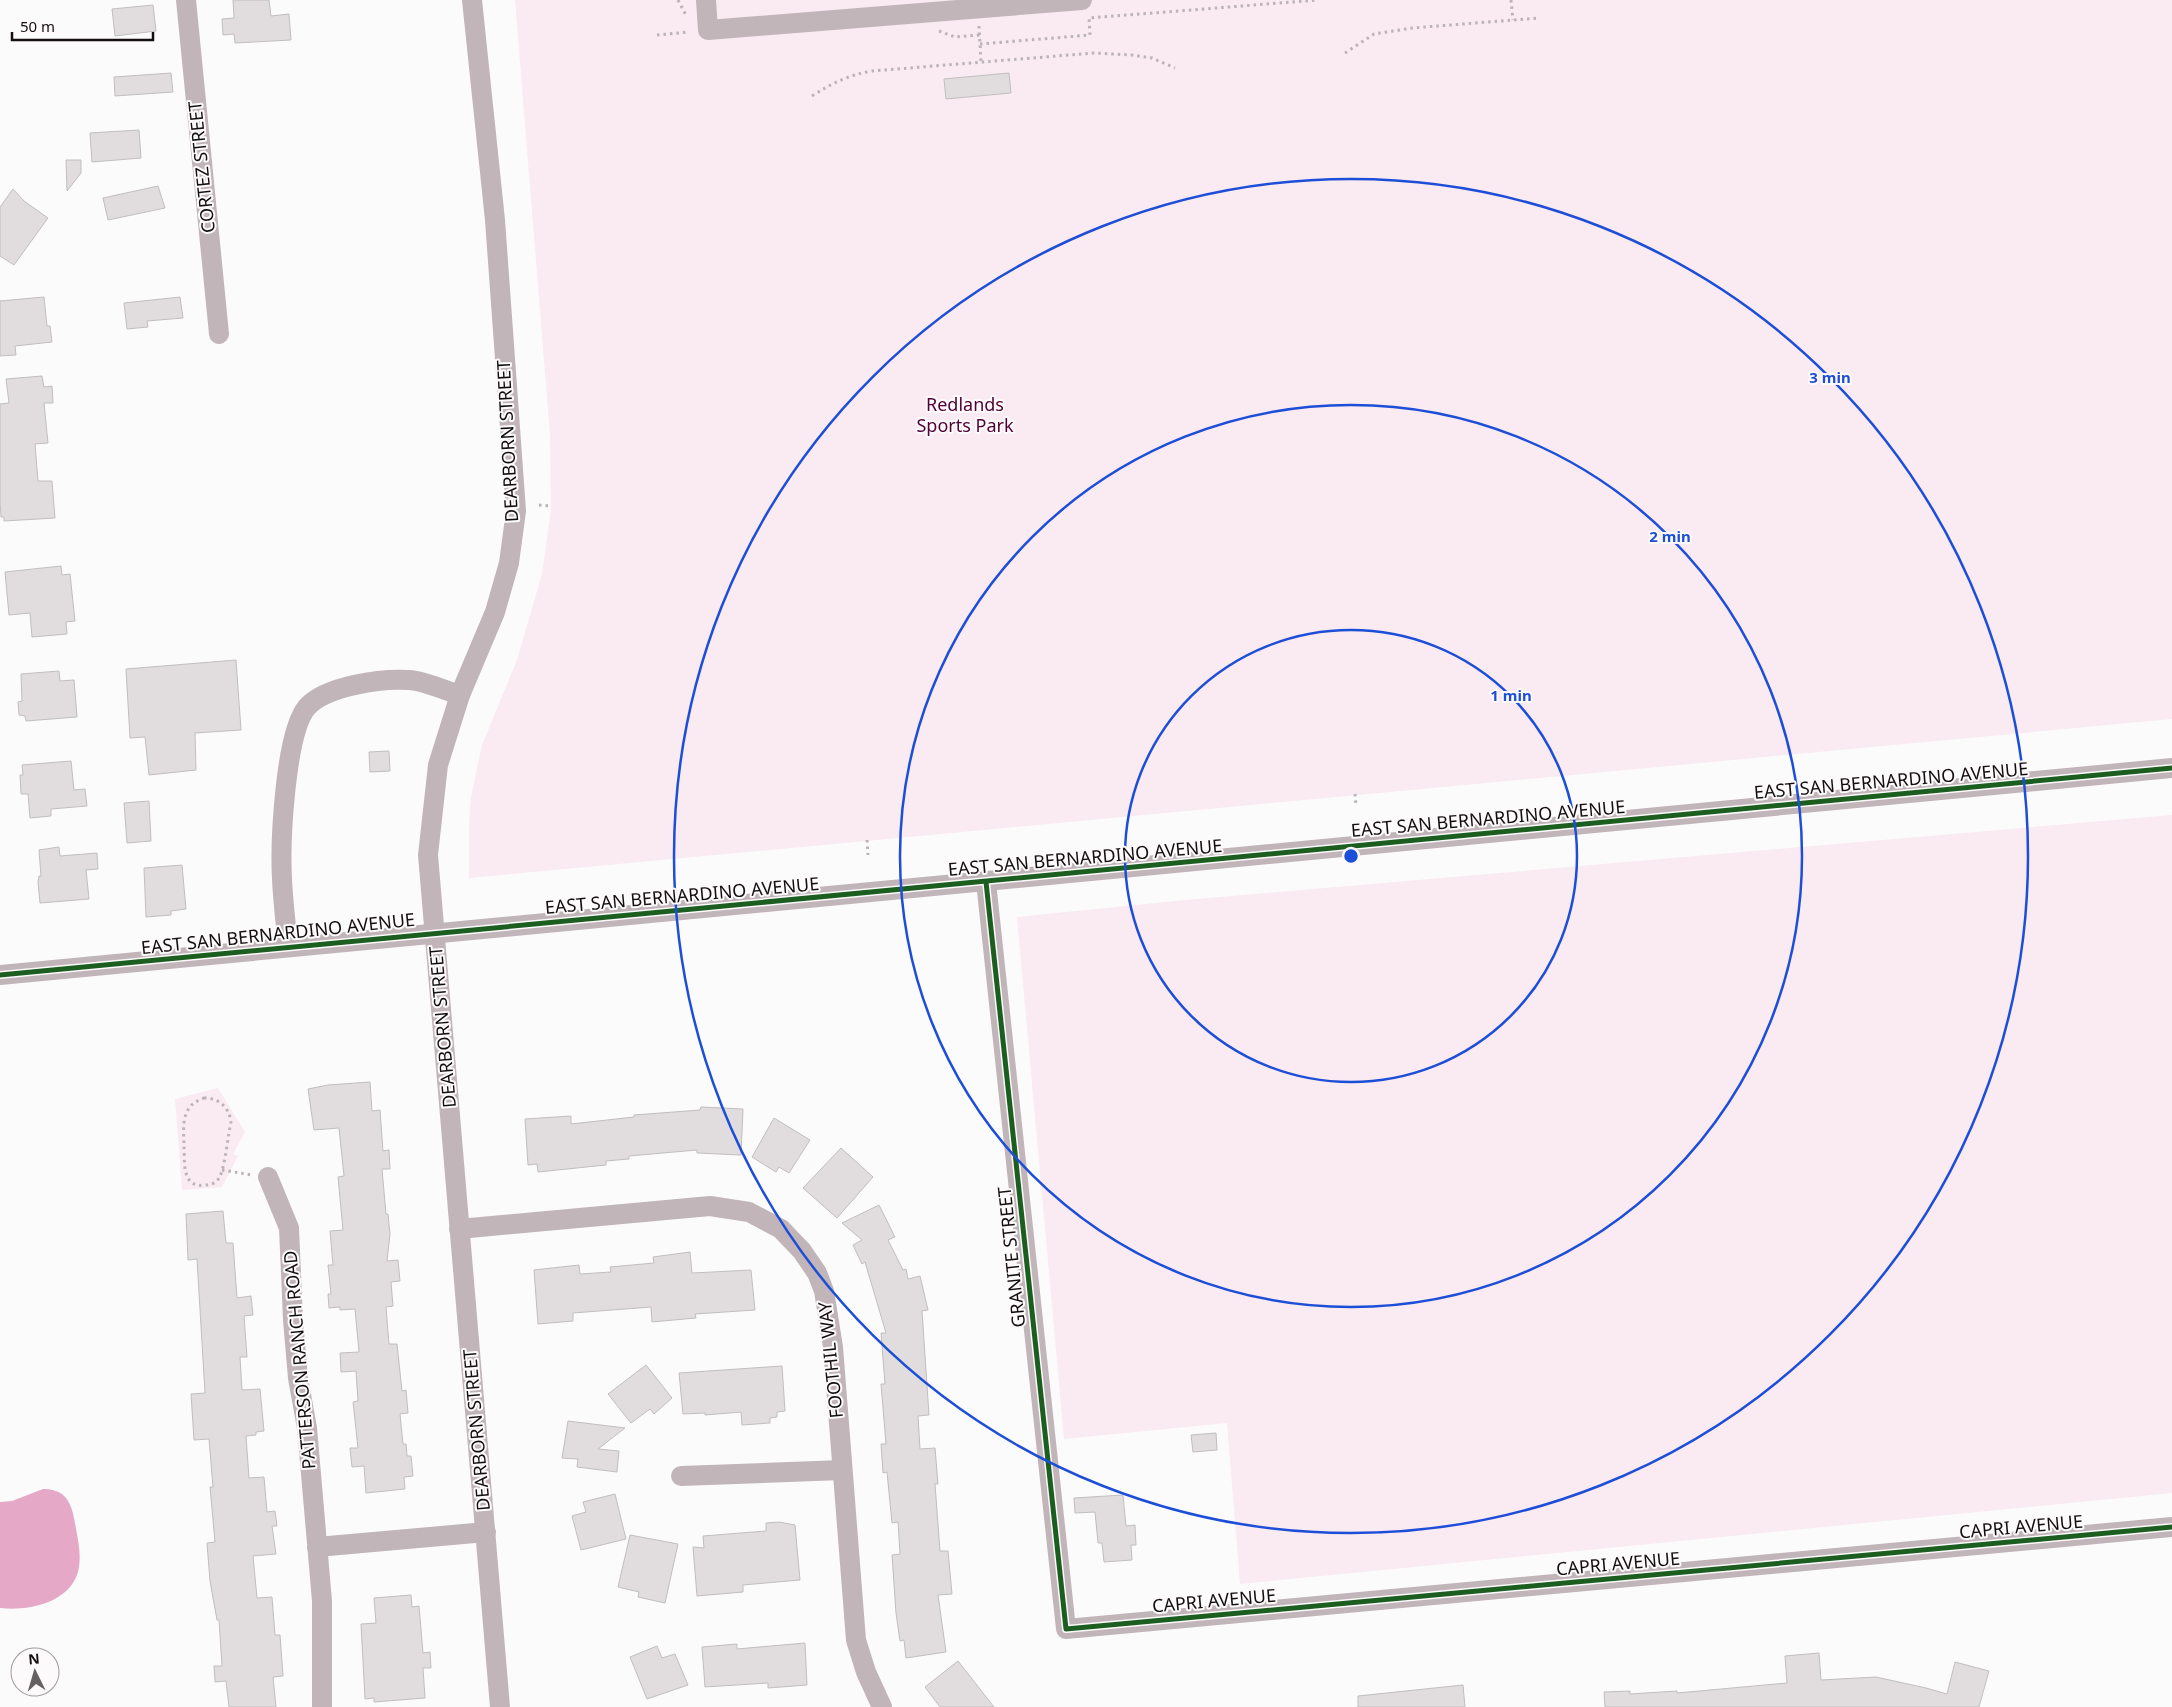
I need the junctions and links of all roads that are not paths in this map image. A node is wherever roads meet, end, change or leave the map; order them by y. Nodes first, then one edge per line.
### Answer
1 (186, 0) edge
2 (472, 0) edge
3 (706, 0) edge
4 (1082, 0) edge
5 (977, 4) edge
6 (218, 334) dead end
7 (460, 695) junction
8 (2172, 768) edge
9 (986, 882) junction
10 (435, 933) junction
11 (288, 947) junction
12 (0, 975) edge
13 (268, 1177) road end
14 (459, 1229) junction
15 (842, 1470) junction
16 (681, 1476) dead end
17 (2172, 1527) edge
18 (486, 1532) junction
19 (317, 1547) junction
20 (1066, 1629) joint
21 (322, 1707) edge
22 (500, 1707) edge
23 (882, 1707) edge

1 - 6 street, CORTEZ STREET
2 - 7 street, DEARBORN STREET
3 - 5 street
4 - 5 street
7 - 10 street, DEARBORN STREET
7 - 11 street
8 - 9 street, EAST SAN BERNARDINO AVENUE
9 - 10 street, EAST SAN BERNARDINO AVENUE
9 - 20 street, GRANITE STREET
10 - 11 street, EAST SAN BERNARDINO AVENUE
10 - 14 street, DEARBORN STREET
11 - 12 street, EAST SAN BERNARDINO AVENUE
13 - 19 street, PATTERSON RANCH ROAD
14 - 15 street, FOOTHIL WAY
14 - 18 street, DEARBORN STREET
15 - 16 street
15 - 23 street, FOOTHIL WAY
17 - 20 street, CAPRI AVENUE
18 - 19 street
18 - 22 street, DEARBORN STREET
19 - 21 street, PATTERSON RANCH ROAD

